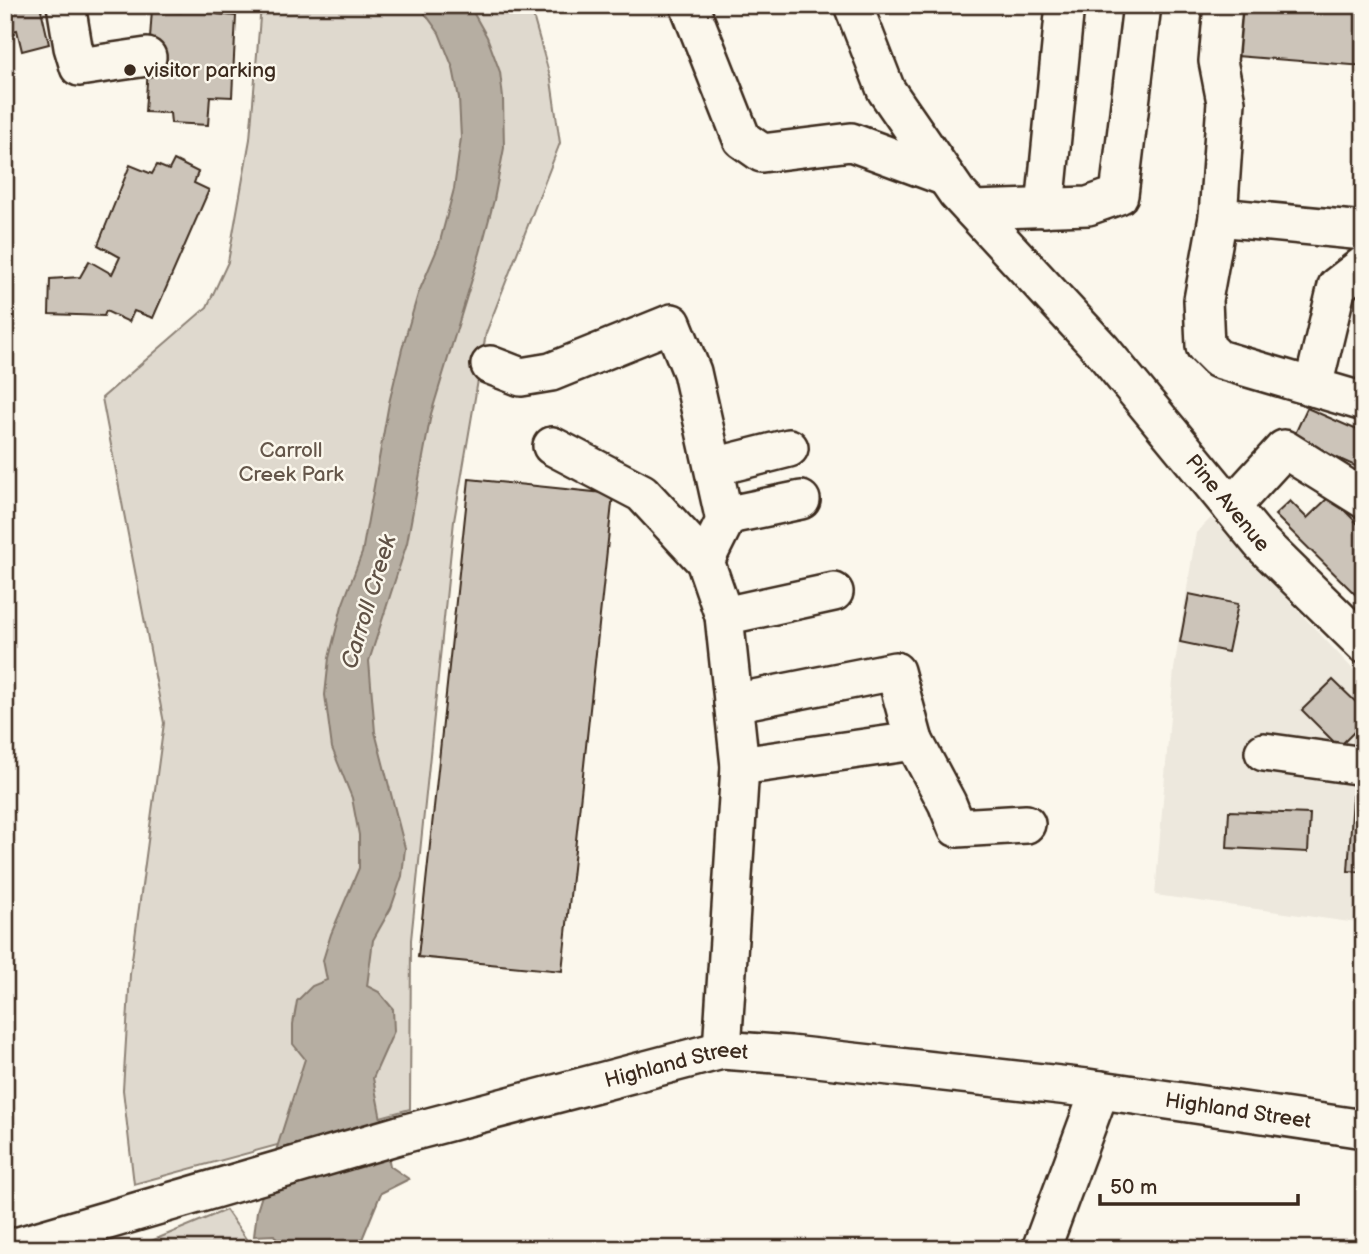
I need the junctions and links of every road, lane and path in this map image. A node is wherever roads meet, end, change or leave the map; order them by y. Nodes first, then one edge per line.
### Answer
1 (66, 5) edge
2 (689, 5) edge
3 (853, 5) edge
4 (1065, 5) edge
5 (1142, 5) edge
6 (1223, 5) edge
7 (147, 57) dead end
8 (946, 177) junction
9 (1045, 208) junction
10 (973, 210) junction
11 (1218, 217) junction
12 (1364, 231) edge
13 (1364, 265) edge
14 (490, 365) dead end
15 (1313, 387) junction
16 (1364, 402) edge
17 (552, 446) dead end
18 (789, 448) dead end
19 (713, 467) junction
20 (1364, 499) edge
21 (801, 500) dead end
22 (1231, 507) junction
23 (724, 516) junction
24 (705, 561) junction
25 (834, 592) dead end
26 (724, 616) junction
27 (1364, 645) edge
28 (733, 703) junction
29 (914, 741) junction
30 (1264, 752) dead end
31 (740, 766) junction
32 (1364, 766) edge
33 (1026, 824) dead end
34 (722, 1050) junction
35 (1100, 1090) junction
36 (1364, 1129) edge
37 (9, 1249) edge
38 (1041, 1249) edge

1 - 7 street
2 - 8 street
3 - 8 street, Pine Avenue
4 - 9 street
5 - 9 street
6 - 11 street
8 - 10 street, Pine Avenue
9 - 10 street
10 - 22 street, Pine Avenue
11 - 12 street
11 - 15 street
13 - 15 street
14 - 19 street
15 - 16 street
17 - 24 street
18 - 19 street
19 - 23 street
20 - 22 street
21 - 23 street
22 - 27 street, Pine Avenue
23 - 24 street
24 - 26 street
25 - 26 street
26 - 28 street
28 - 29 street
28 - 31 street
29 - 31 street
29 - 33 street
30 - 32 street
31 - 34 street
34 - 35 street, Highland Street
34 - 37 street, Highland Street
35 - 36 street, Highland Street
35 - 38 street

